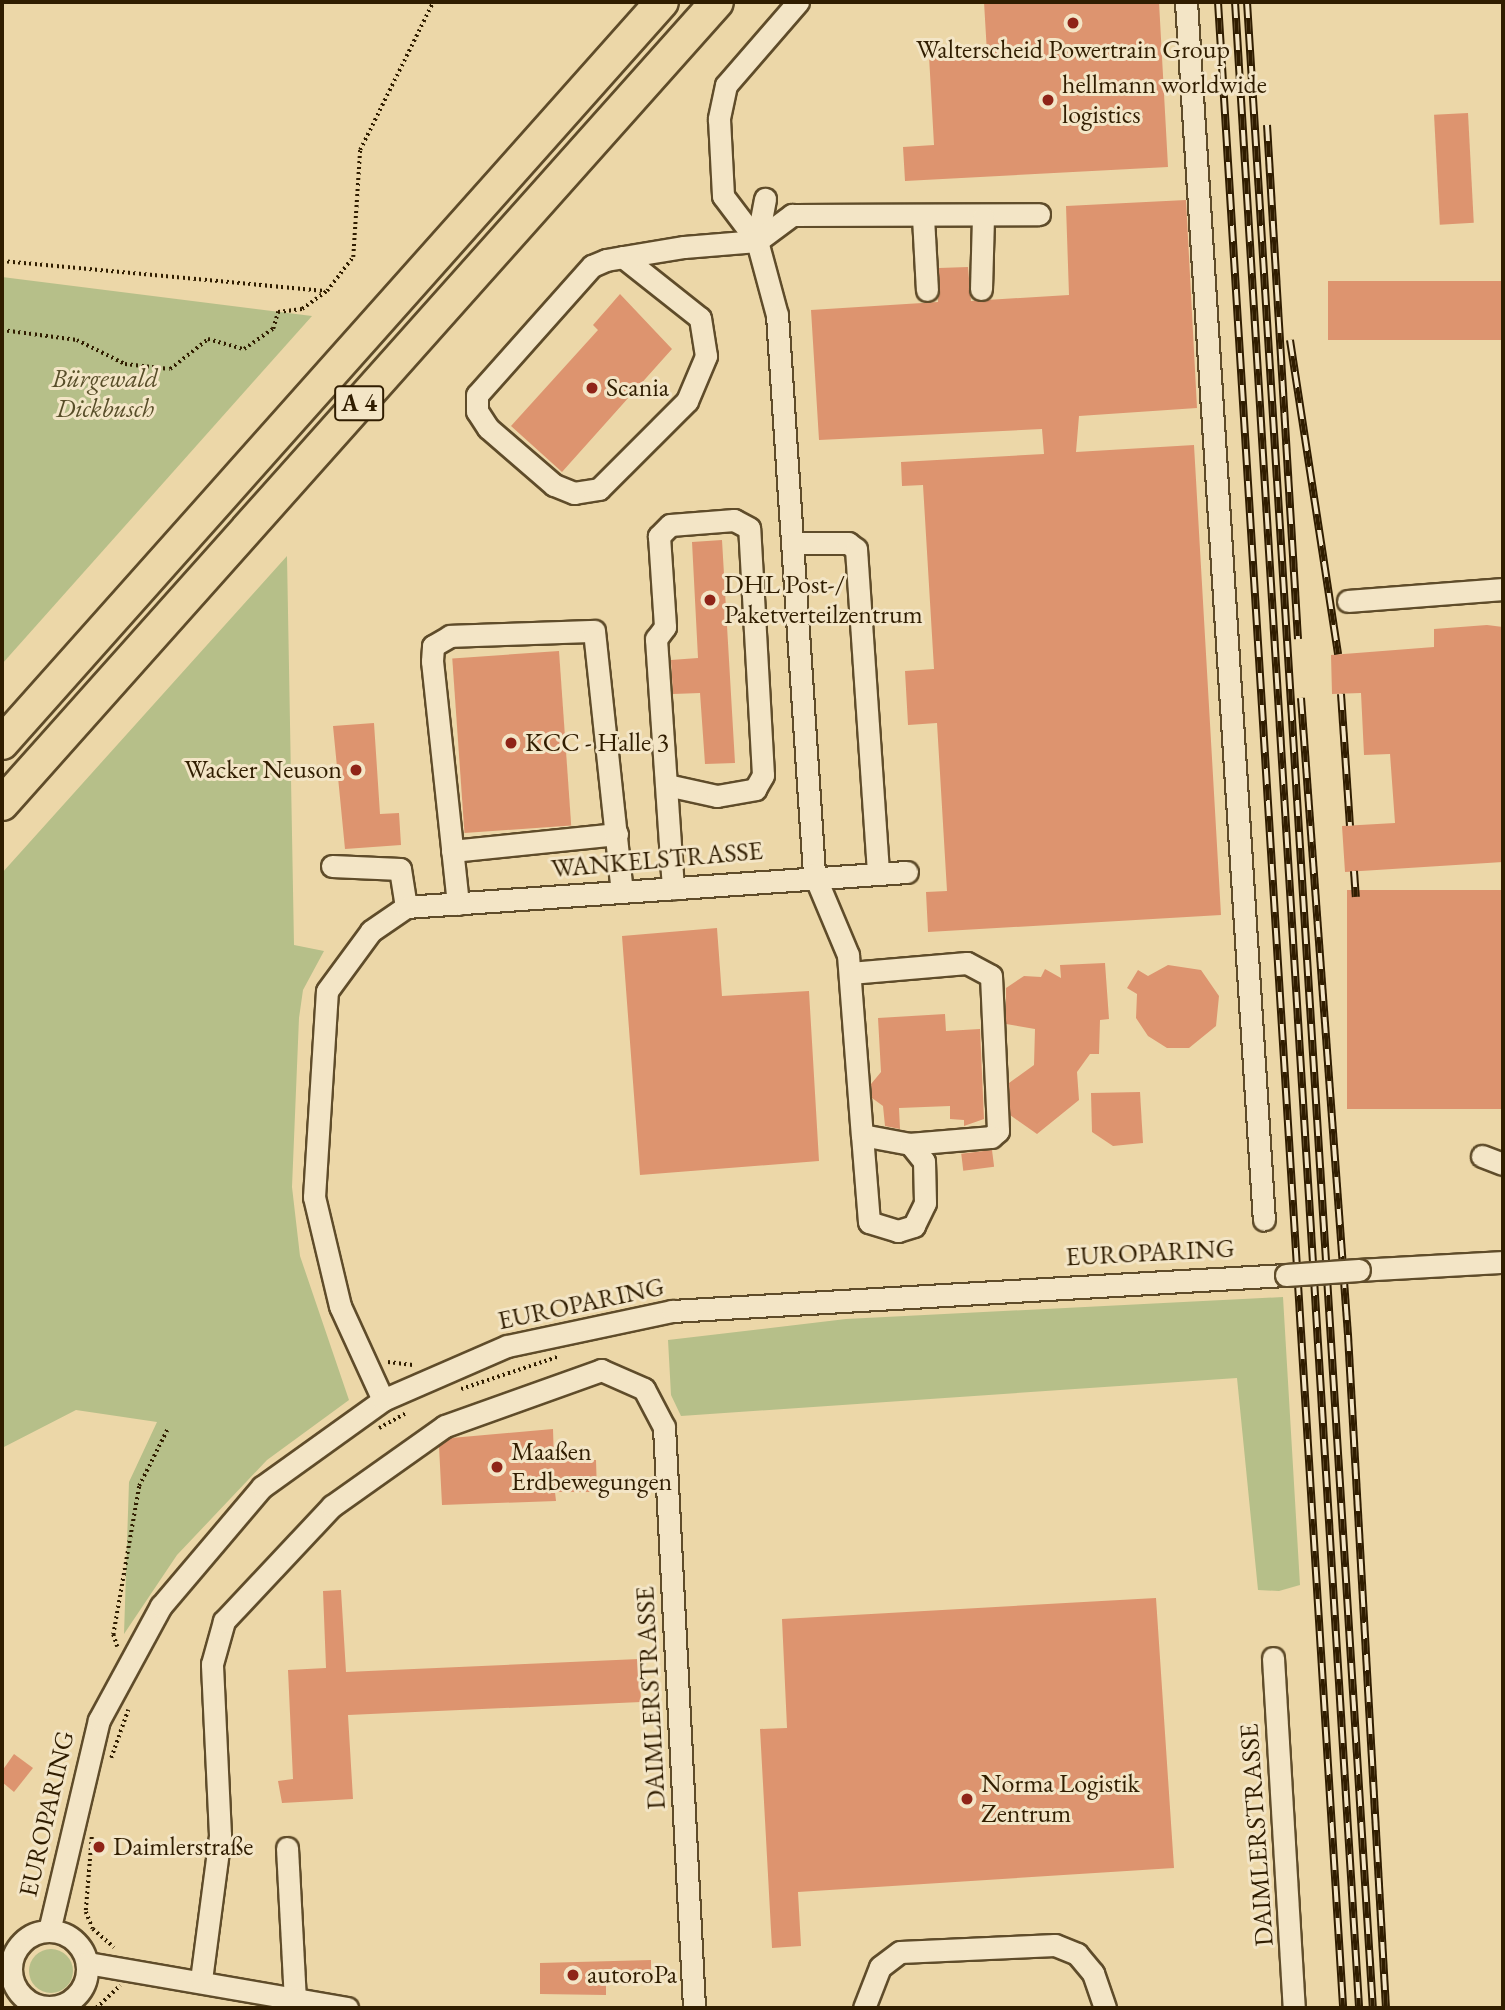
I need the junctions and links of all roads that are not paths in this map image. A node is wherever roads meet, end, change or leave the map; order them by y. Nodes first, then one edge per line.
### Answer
1 (662, 2) edge
2 (717, 2) edge
3 (798, 2) edge
4 (1186, 2) edge
5 (765, 199) dead end
6 (1039, 214) dead end
7 (923, 217) junction
8 (983, 217) junction
9 (757, 241) junction
10 (623, 257) junction
11 (981, 289) dead end
12 (927, 290) dead end
13 (792, 542) junction
14 (1503, 589) edge
15 (1348, 601) dead end
16 (2, 743) edge
17 (667, 785) junction
18 (2, 804) edge
19 (617, 834) junction
20 (452, 851) junction
21 (332, 866) dead end
22 (907, 872) dead end
23 (878, 873) junction
24 (814, 874) junction
25 (673, 887) junction
26 (622, 892) junction
27 (458, 904) junction
28 (406, 907) junction
29 (850, 973) junction
30 (862, 1135) junction
31 (910, 1144) junction
32 (1482, 1156) dead end
33 (1503, 1164) edge
34 (1264, 1220) dead end
35 (1503, 1262) edge
36 (383, 1400) junction
37 (1273, 1658) dead end
38 (287, 1849) dead end
39 (49, 1931) junction
40 (87, 1963) junction
41 (7, 1971) edge
42 (201, 1980) junction
43 (295, 1999) junction
44 (46, 2008) edge
45 (347, 2008) edge
46 (694, 2008) edge
47 (864, 2008) edge
48 (1105, 2008) edge
49 (1294, 2008) edge

1 - 16 highway, A 4
2 - 18 highway, A 4
3 - 9 street
4 - 34 street
5 - 9 street
6 - 8 street
7 - 8 street
7 - 9 street
7 - 12 street
8 - 11 street
9 - 10 street
9 - 13 street
10 - 10 street
13 - 23 street
13 - 24 street
14 - 15 street
17 - 17 street
17 - 25 street
19 - 20 street
19 - 20 street
19 - 26 street
20 - 27 street
21 - 28 street
22 - 23 street, WANKELSTRASSE
23 - 24 street, WANKELSTRASSE
24 - 25 street, WANKELSTRASSE
24 - 29 street
25 - 26 street, WANKELSTRASSE
26 - 27 street, WANKELSTRASSE
27 - 28 street, WANKELSTRASSE
28 - 36 street
29 - 30 street
29 - 31 street
30 - 31 street
30 - 31 street
32 - 33 street
35 - 36 street, EUROPARING, bridge
36 - 39 street, EUROPARING
37 - 49 street, DAIMLERSTRASSE
38 - 43 street
39 - 40 street, EUROPARING
39 - 41 street, EUROPARING
40 - 42 street
40 - 44 street, EUROPARING
41 - 44 street, EUROPARING
42 - 43 street
42 - 46 street, DAIMLERSTRASSE
43 - 45 street
47 - 48 street

